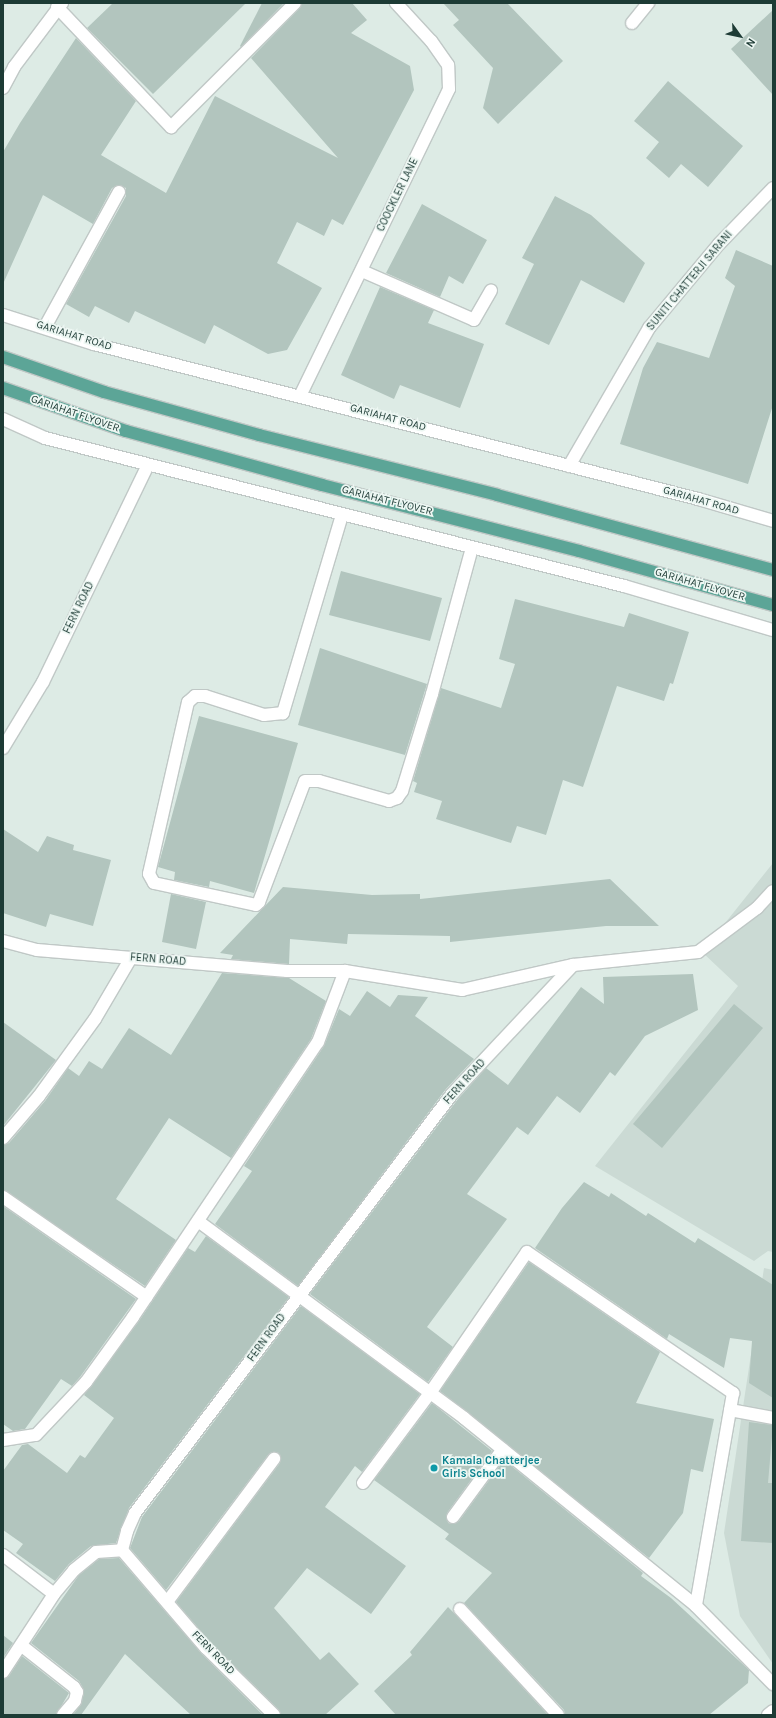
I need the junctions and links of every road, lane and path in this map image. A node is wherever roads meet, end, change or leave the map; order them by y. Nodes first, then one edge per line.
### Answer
1 (295, 3) edge
2 (396, 3) edge
3 (648, 3) edge
4 (59, 5) edge
5 (632, 23) dead end
6 (3, 88) edge
7 (773, 188) edge
8 (119, 192) dead end
9 (362, 270) junction
10 (491, 291) dead end
11 (3, 315) edge
12 (45, 327) junction
13 (4, 358) edge
14 (3, 388) edge
15 (300, 396) junction
16 (3, 419) edge
17 (148, 465) junction
18 (569, 466) junction
19 (342, 515) junction
20 (773, 521) edge
21 (472, 548) junction
22 (773, 570) edge
23 (773, 605) edge
24 (773, 630) edge
25 (3, 748) edge
26 (773, 891) edge
27 (3, 941) edge
28 (131, 958) junction
29 (573, 965) junction
30 (345, 971) junction
31 (3, 1138) edge
32 (3, 1197) edge
33 (198, 1221) junction
34 (299, 1294) junction
35 (147, 1296) junction
36 (430, 1393) junction
37 (730, 1410) junction
38 (773, 1418) edge
39 (3, 1440) edge
40 (503, 1449) junction
41 (274, 1459) dead end
42 (363, 1483) dead end
43 (454, 1517) dead end
44 (122, 1550) junction
45 (3, 1554) edge
46 (54, 1594) junction
47 (167, 1602) junction
48 (696, 1606) junction
49 (460, 1608) dead end
50 (22, 1646) junction
51 (3, 1672) edge
52 (773, 1684) edge
53 (773, 1711) edge
54 (63, 1715) edge
55 (274, 1715) edge
56 (558, 1715) edge
57 (768, 1715) edge

1 - 4 street
2 - 9 street, COOCKLER LANE
3 - 5 street
4 - 6 street
7 - 18 street, SUNITI CHATTERJI SARANI
8 - 12 street
9 - 10 street
9 - 15 street, COOCKLER LANE
11 - 12 street, GARIAHAT ROAD
12 - 15 street, GARIAHAT ROAD
13 - 22 main road
14 - 23 main road, GARIAHAT FLYOVER
15 - 18 street, GARIAHAT ROAD
16 - 17 street
17 - 19 street
17 - 25 street, FERN ROAD
18 - 20 street, GARIAHAT ROAD
19 - 21 street
19 - 21 street
21 - 24 street
26 - 29 street, FERN ROAD
27 - 28 street, FERN ROAD
28 - 30 street, FERN ROAD
28 - 31 street
29 - 30 street, FERN ROAD
29 - 34 street, FERN ROAD
30 - 33 street
32 - 35 street
33 - 34 street
33 - 35 street
34 - 36 street
34 - 44 street, FERN ROAD
35 - 39 street
36 - 37 street
36 - 40 street
36 - 42 street
37 - 38 street
37 - 48 street
40 - 43 street
40 - 48 street
41 - 47 street
44 - 46 street
44 - 47 street, FERN ROAD
45 - 46 street
46 - 50 street
47 - 55 street, FERN ROAD
48 - 52 street
49 - 56 street
50 - 51 street
50 - 54 street
53 - 57 street

